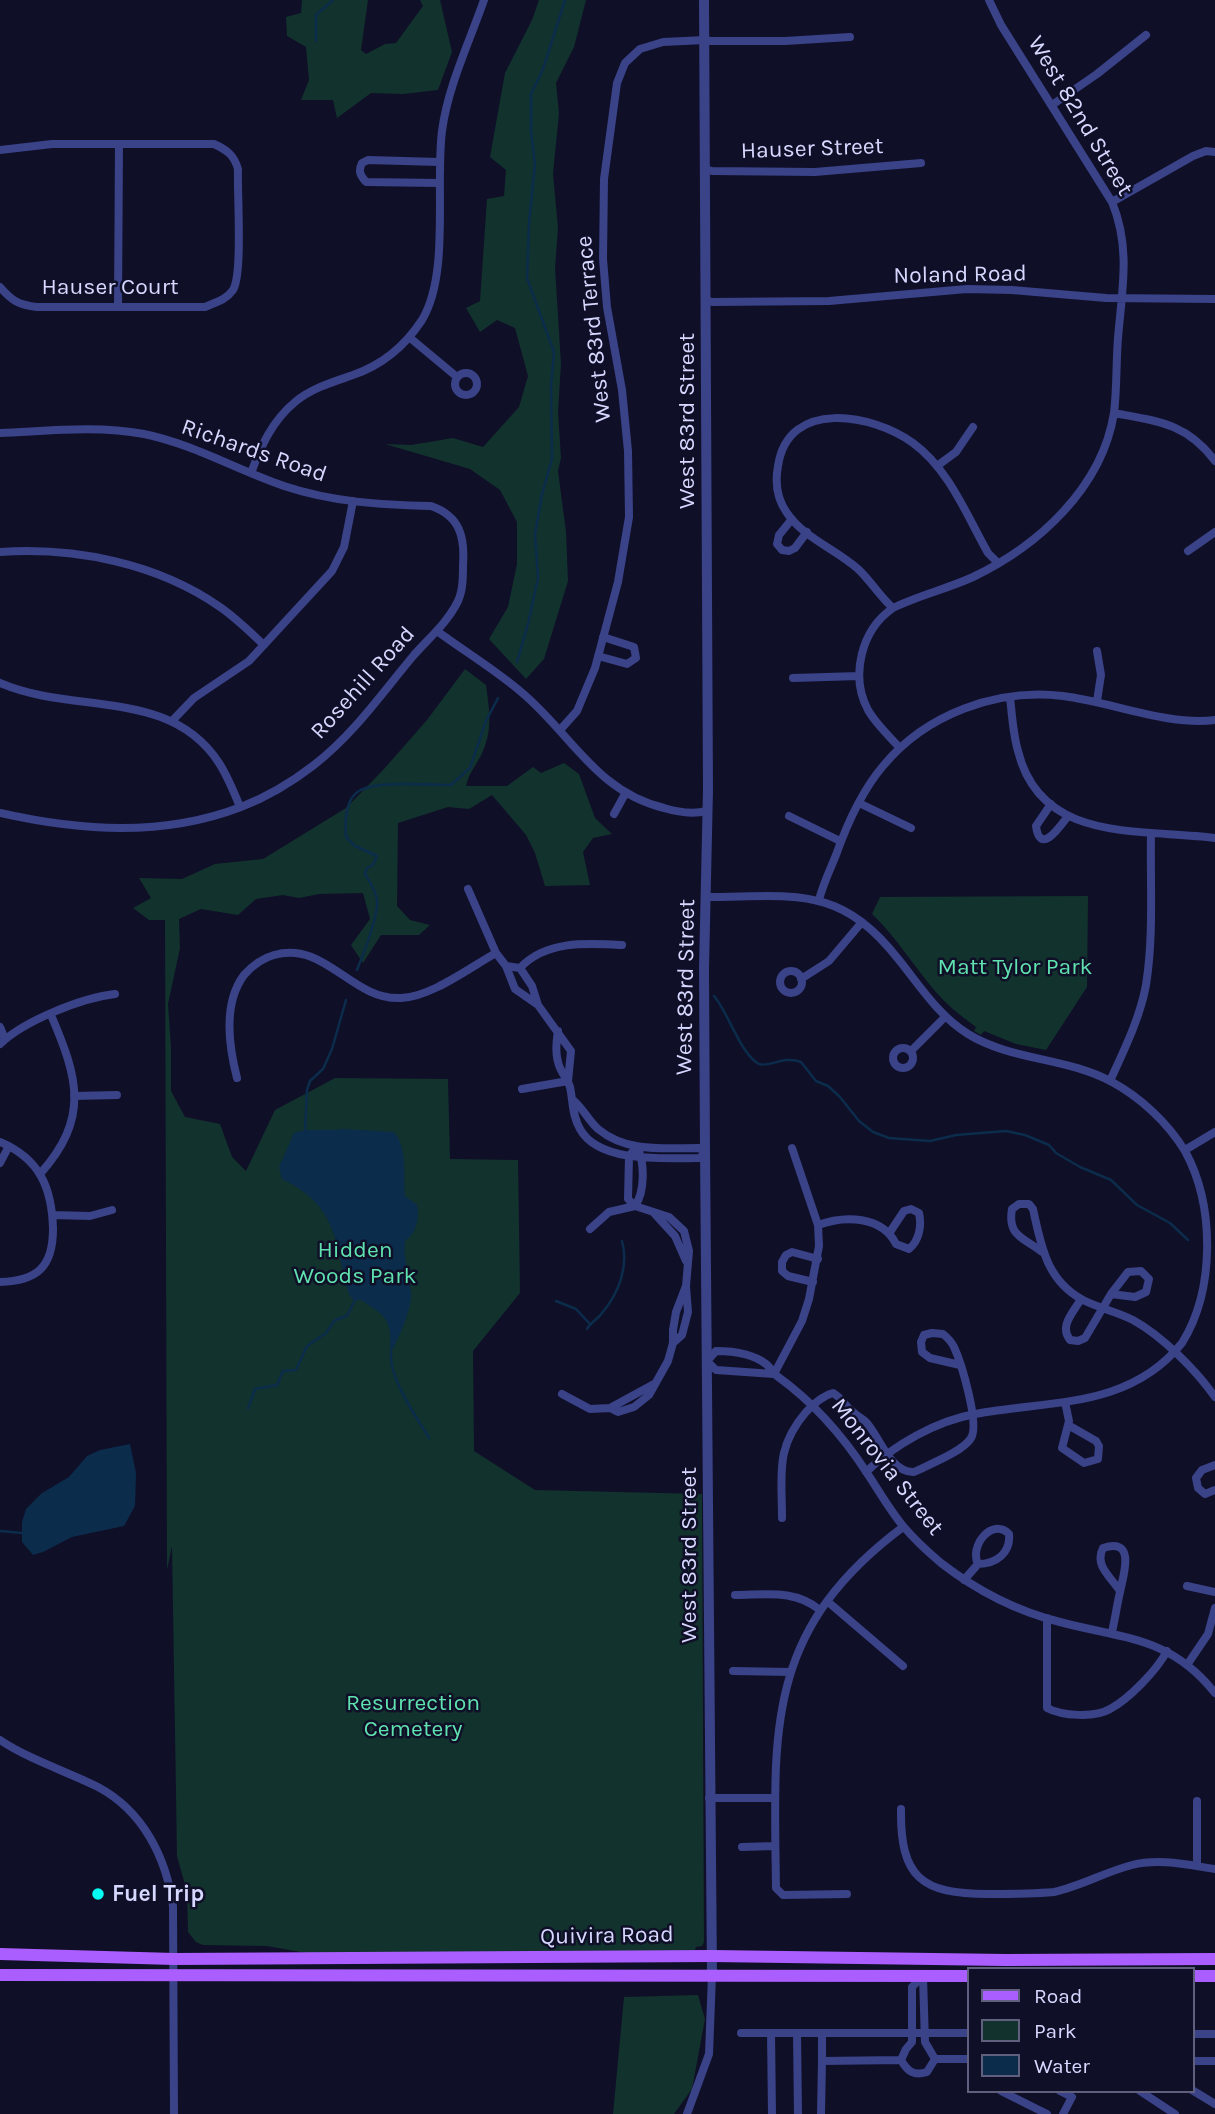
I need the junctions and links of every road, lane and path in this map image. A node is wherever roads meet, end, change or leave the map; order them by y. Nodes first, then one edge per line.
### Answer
1 (484, 0) edge
2 (704, 0) edge
3 (989, 0) edge
4 (1146, 35) dead end
5 (850, 37) dead end
6 (705, 40) junction
7 (1052, 105) junction
8 (119, 144) junction
9 (0, 150) edge
10 (1215, 152) edge
11 (439, 162) junction
12 (920, 163) dead end
13 (705, 169) junction
14 (439, 183) junction
15 (1112, 202) junction
16 (0, 287) edge
17 (1121, 299) junction
18 (1215, 299) edge
19 (705, 300) junction
20 (118, 307) junction
21 (409, 337) junction
22 (457, 377) dead end
23 (1114, 413) junction
24 (973, 427) dead end
25 (0, 433) edge
26 (1215, 461) edge
27 (937, 466) junction
28 (251, 472) junction
29 (353, 502) junction
30 (792, 519) junction
31 (807, 532) junction
32 (1215, 532) edge
33 (1188, 551) dead end
34 (0, 552) edge
35 (998, 563) junction
36 (893, 608) junction
37 (437, 631) junction
38 (603, 637) junction
39 (264, 645) junction
40 (1097, 651) dead end
41 (598, 656) junction
42 (859, 676) junction
43 (793, 678) dead end
44 (0, 683) edge
45 (1010, 697) junction
46 (1097, 701) junction
47 (1215, 720) edge
48 (172, 721) junction
49 (560, 730) junction
50 (900, 748) junction
51 (625, 794) junction
52 (859, 803) junction
53 (1051, 804) junction
54 (240, 807) junction
55 (707, 811) junction
56 (0, 813) edge
57 (614, 814) dead end
58 (1068, 816) junction
59 (789, 817) dead end
60 (911, 828) dead end
61 (1151, 833) junction
62 (1215, 838) edge
63 (840, 841) junction
64 (468, 889) dead end
65 (706, 897) junction
66 (819, 900) junction
67 (862, 922) junction
68 (622, 945) dead end
69 (496, 953) junction
70 (506, 966) junction
71 (520, 968) junction
72 (801, 979) dead end
73 (115, 994) dead end
74 (538, 1005) junction
75 (51, 1015) junction
76 (945, 1017) junction
77 (0, 1027) edge
78 (558, 1031) junction
79 (3, 1042) edge
80 (911, 1051) dead end
81 (237, 1078) dead end
82 (1110, 1080) junction
83 (568, 1081) junction
84 (522, 1088) dead end
85 (117, 1095) dead end
86 (74, 1096) junction
87 (573, 1100) junction
88 (1215, 1132) edge
89 (4, 1144) edge
90 (637, 1147) junction
91 (792, 1147) dead end
92 (1185, 1150) junction
93 (705, 1152) junction
94 (629, 1156) junction
95 (643, 1157) junction
96 (0, 1163) edge
97 (40, 1174) junction
98 (635, 1206) junction
99 (112, 1210) dead end
100 (53, 1215) junction
101 (818, 1225) junction
102 (590, 1229) dead end
103 (890, 1232) junction
104 (1042, 1252) junction
105 (1214, 1258) edge
106 (818, 1259) junction
107 (0, 1282) edge
108 (813, 1282) junction
109 (1111, 1294) junction
110 (1081, 1299) junction
111 (1103, 1308) junction
112 (1174, 1352) junction
113 (707, 1361) junction
114 (960, 1365) junction
115 (774, 1374) junction
116 (562, 1394) dead end
117 (1214, 1394) edge
118 (1065, 1402) junction
119 (813, 1405) junction
120 (972, 1414) junction
121 (1068, 1425) junction
122 (888, 1454) junction
123 (1215, 1465) edge
124 (866, 1472) junction
125 (1215, 1490) edge
126 (782, 1518) dead end
127 (903, 1527) junction
128 (978, 1564) junction
129 (964, 1580) junction
130 (1187, 1586) dead end
131 (1120, 1591) junction
132 (1215, 1592) edge
133 (735, 1595) dead end
134 (827, 1601) junction
135 (1215, 1608) edge
136 (820, 1610) junction
137 (1047, 1618) junction
138 (1112, 1632) junction
139 (1167, 1651) junction
140 (1187, 1665) junction
141 (902, 1667) dead end
142 (733, 1671) dead end
143 (790, 1672) junction
144 (1215, 1693) edge
145 (0, 1740) edge
146 (709, 1798) junction
147 (775, 1798) junction
148 (1197, 1801) dead end
149 (901, 1809) dead end
150 (775, 1846) junction
151 (742, 1847) dead end
152 (1197, 1866) junction
153 (1215, 1869) edge
154 (847, 1894) dead end
155 (0, 1954) edge
156 (712, 1956) junction
157 (174, 1959) junction
158 (1215, 1959) edge
159 (351, 1960) junction
160 (1006, 1960) junction
161 (0, 1975) edge
162 (174, 1975) junction
163 (351, 1975) junction
164 (712, 1975) junction
165 (923, 1976) junction
166 (967, 1976) edge
167 (1194, 1976) edge
168 (1215, 1976) edge
169 (912, 2032) junction
170 (925, 2032) junction
171 (741, 2033) dead end
172 (771, 2033) junction
173 (797, 2033) junction
174 (822, 2033) junction
175 (967, 2033) edge
176 (1194, 2034) edge
177 (1215, 2034) edge
178 (934, 2059) junction
179 (967, 2059) edge
180 (901, 2060) junction
181 (822, 2061) junction
182 (1194, 2061) edge
183 (1215, 2061) edge
184 (1194, 2091) edge
185 (1005, 2093) edge
186 (1064, 2093) edge
187 (1143, 2093) edge
188 (1215, 2104) edge
189 (174, 2114) edge
190 (687, 2114) edge
191 (772, 2114) edge
192 (797, 2114) edge
193 (821, 2114) edge
194 (1047, 2114) edge
195 (1063, 2114) edge
196 (1175, 2114) edge

1 - 11 street
2 - 6 street, West 83rd Street
3 - 7 street, West 82nd Street
4 - 7 street
5 - 6 street, West 83rd Terrace
6 - 13 street, West 83rd Street
6 - 38 street, West 83rd Terrace
7 - 15 street, West 82nd Street
8 - 9 street
8 - 20 street
8 - 20 street, Hauser Court
10 - 15 street
11 - 14 street
11 - 14 street
12 - 13 street, Hauser Street
13 - 19 street, West 83rd Street
14 - 21 street
15 - 17 street, West 82nd Street
16 - 20 street, Hauser Court
17 - 18 street, Noland Road
17 - 19 street, Noland Road
17 - 23 street, West 82nd Street
19 - 55 street, West 83rd Street
21 - 22 street
21 - 28 street
23 - 26 street
23 - 35 street, West 82nd Street
24 - 27 street
25 - 28 street, Richards Road
27 - 30 street
27 - 35 street
28 - 29 street, Richards Road
29 - 37 street, Richards Road
29 - 39 street
30 - 31 street
30 - 31 street
31 - 36 street
32 - 33 street
34 - 39 street
35 - 36 street, West 82nd Street
36 - 42 street, West 82nd Street
37 - 49 street, Rosehill Road
37 - 54 street, Rosehill Road
38 - 41 street, West 83rd Terrace
38 - 41 street
39 - 48 street
40 - 46 street
41 - 49 street, West 83rd Terrace
42 - 43 street
42 - 50 street, West 82nd Street
44 - 48 street
45 - 46 street
45 - 50 street
45 - 53 street
46 - 47 street
48 - 54 street
49 - 51 street, Rosehill Road
50 - 52 street
51 - 55 street, Rosehill Road
51 - 57 street
52 - 60 street
52 - 63 street
53 - 58 street
53 - 58 street
54 - 56 street, Rosehill Road
55 - 65 street, West 83rd Street
58 - 61 street
59 - 63 street
61 - 62 street
61 - 82 street
63 - 66 street
64 - 69 street
65 - 66 street
65 - 93 street, West 83rd Street
66 - 67 street
67 - 72 street
67 - 76 street
68 - 71 street
69 - 70 street
69 - 81 street
70 - 71 street
70 - 74 street
71 - 74 street
73 - 75 street
74 - 78 street
75 - 79 street
75 - 86 street
76 - 80 street
76 - 82 street
77 - 79 street
78 - 83 street
78 - 83 street
82 - 92 street
83 - 84 street
83 - 87 street
85 - 86 street
86 - 97 street
87 - 90 street
87 - 94 street
88 - 92 street
89 - 96 street
89 - 97 street
90 - 93 street
90 - 94 street
90 - 95 street
91 - 101 street
92 - 105 street
93 - 95 street
93 - 113 street, West 83rd Street
94 - 95 street
94 - 98 street
95 - 98 street
97 - 100 street
98 - 102 street
98 - 116 street
99 - 100 street
100 - 107 street
101 - 103 street
101 - 106 street
103 - 103 street
104 - 104 street
104 - 110 street
105 - 112 street
106 - 108 street
106 - 108 street
108 - 115 street
109 - 109 street
109 - 111 street
110 - 111 street
110 - 111 street
111 - 112 street
112 - 117 street
112 - 118 street
113 - 115 street
113 - 115 street, Monrovia Street
113 - 146 street, West 83rd Street
114 - 114 street
114 - 120 street
115 - 119 street, Monrovia Street
118 - 120 street
118 - 121 street
119 - 122 street
119 - 124 street, Monrovia Street
119 - 126 street, Monrovia Street
120 - 122 street
120 - 122 street
121 - 121 street
122 - 124 street
123 - 125 street
124 - 127 street, Monrovia Street
127 - 129 street, Monrovia Street
127 - 134 street
128 - 128 street
128 - 129 street
129 - 137 street, Monrovia Street
130 - 132 street
131 - 131 street
131 - 138 street
133 - 136 street
134 - 136 street
134 - 141 street
135 - 140 street
136 - 143 street
137 - 138 street, Monrovia Street
137 - 139 street
138 - 139 street, Monrovia Street
139 - 140 street, Monrovia Street
140 - 144 street, Monrovia Street
142 - 143 street
143 - 147 street
145 - 157 street
146 - 147 street
146 - 156 street, West 83rd Street
147 - 150 street
148 - 152 street
149 - 152 street
150 - 151 street
150 - 154 street
152 - 153 street
155 - 157 main road, Quivira Road
156 - 159 main road, Quivira Road
156 - 160 main road, Quivira Road
156 - 164 street, West 83rd Street
157 - 159 main road, Quivira Road
157 - 162 street
158 - 160 main road, Quivira Road
159 - 163 main road
160 - 165 main road
161 - 162 main road, Quivira Road
162 - 163 main road, Quivira Road
162 - 189 street
163 - 164 main road, Quivira Road
164 - 165 main road, Quivira Road
164 - 190 street
165 - 166 main road, Quivira Road
165 - 169 street
165 - 170 street
167 - 168 main road
169 - 170 street
169 - 174 street
169 - 180 street
170 - 175 street
170 - 178 street
171 - 172 street
172 - 173 street
172 - 191 street
173 - 174 street
173 - 192 street
174 - 181 street
176 - 177 street
178 - 179 street
178 - 180 street
180 - 181 street
181 - 193 street
182 - 183 street
184 - 188 street
185 - 194 street
186 - 195 street
187 - 196 street

